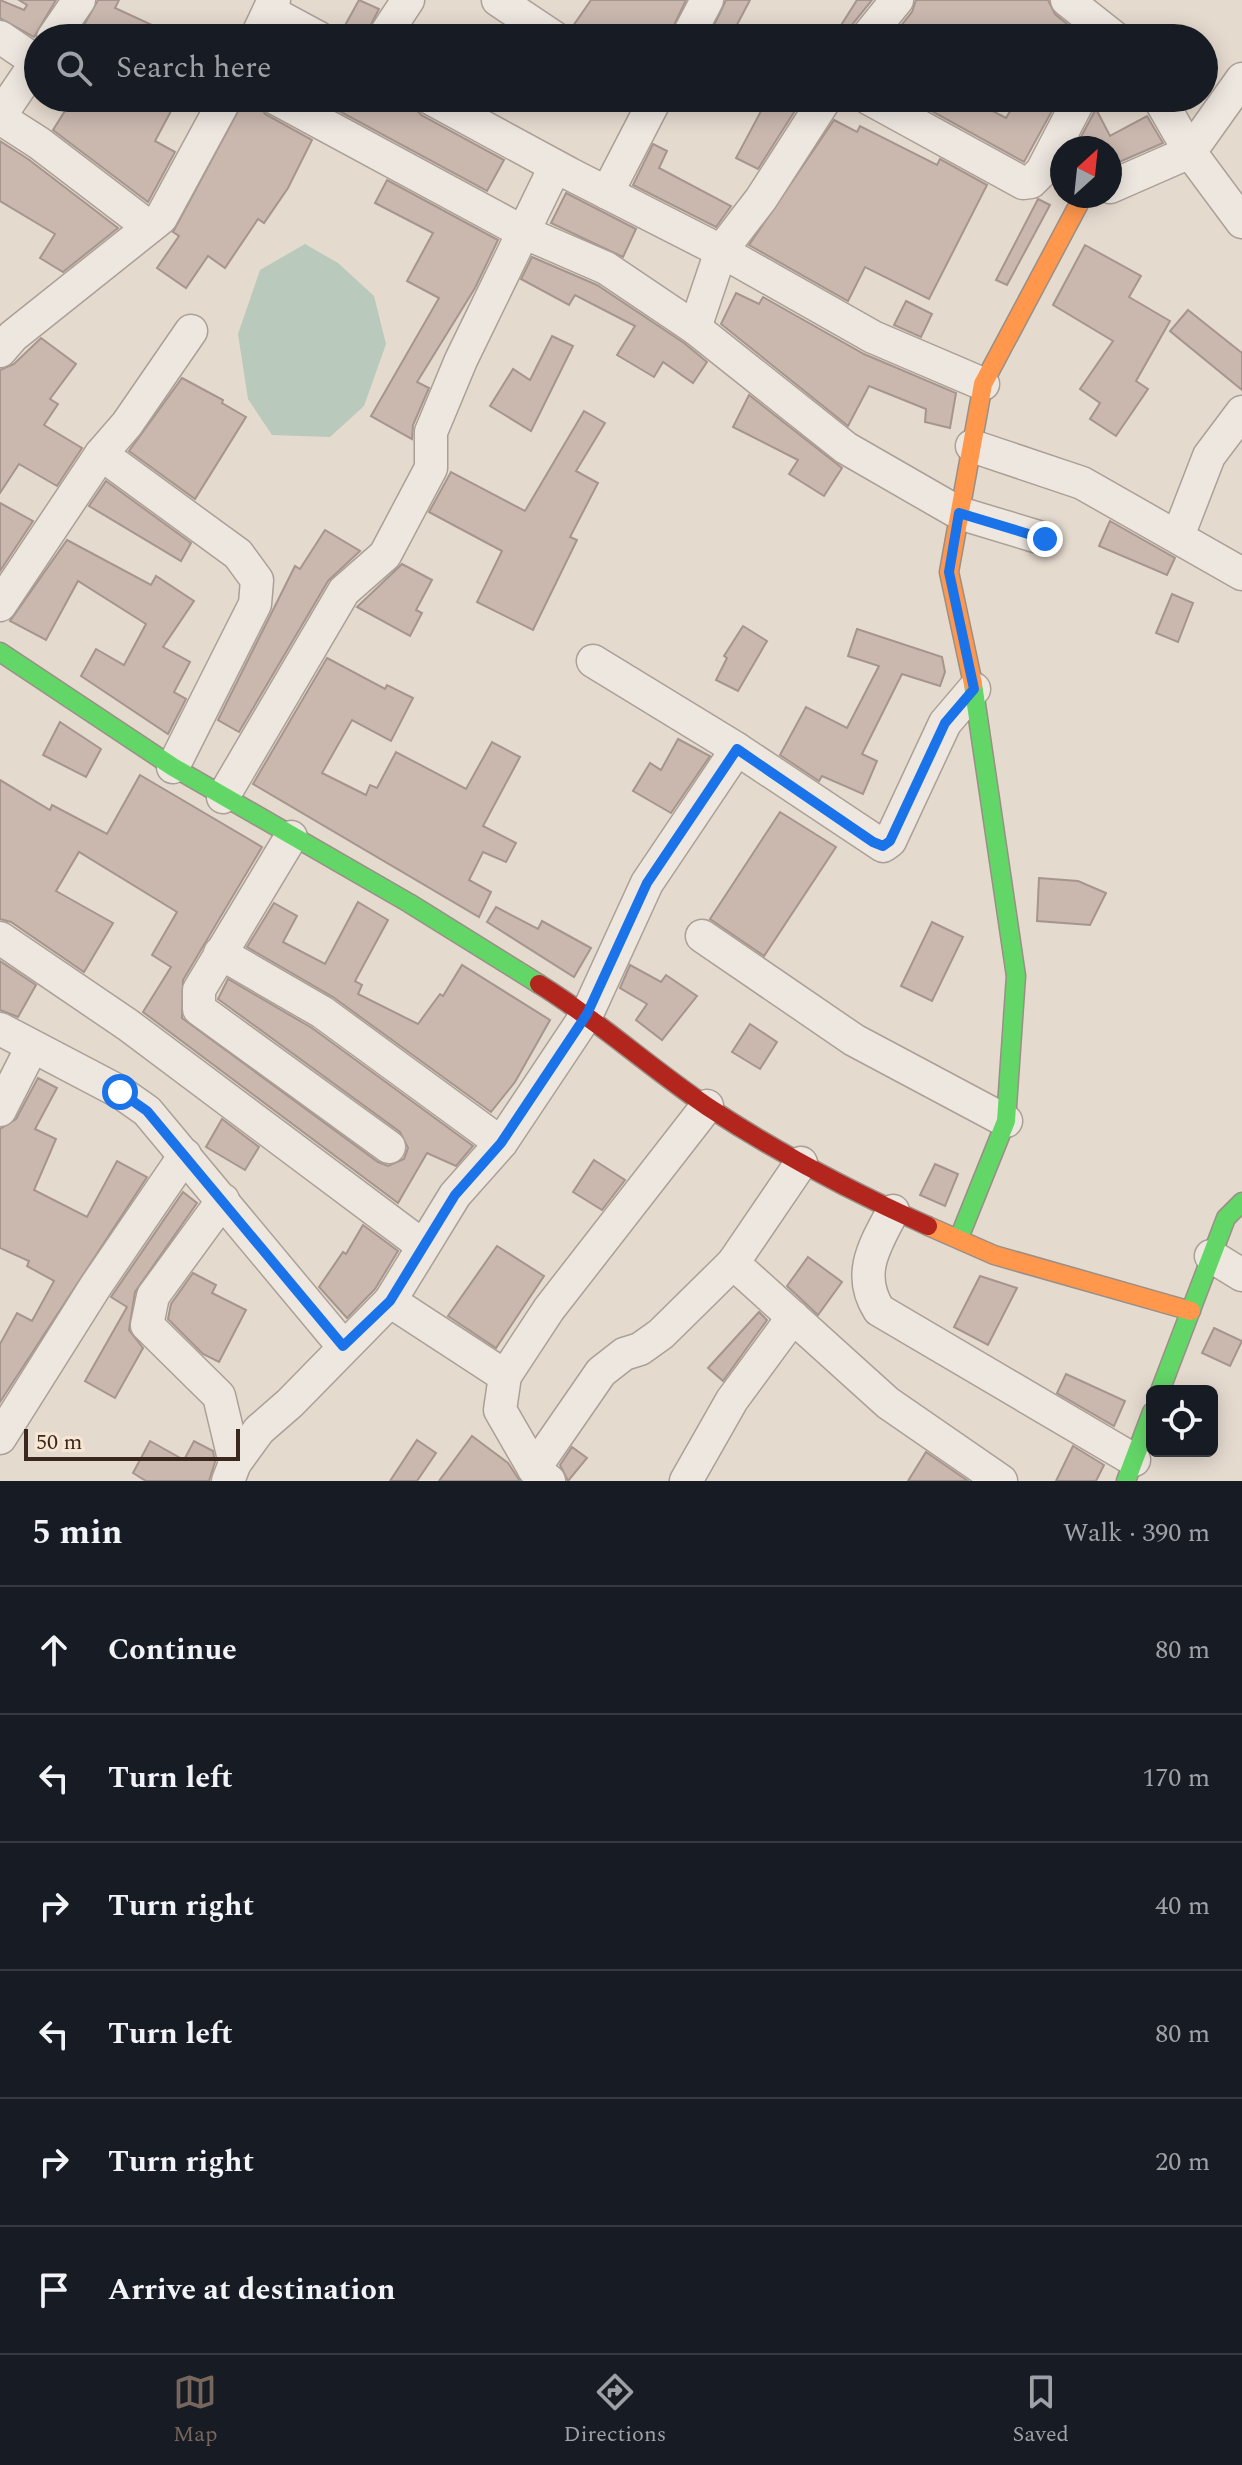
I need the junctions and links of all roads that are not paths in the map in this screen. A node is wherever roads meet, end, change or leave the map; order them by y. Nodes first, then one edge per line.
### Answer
1 (79, 0) edge
2 (408, 0) edge
3 (498, 0) edge
4 (707, 0) edge
5 (897, 0) edge
6 (1067, 0) edge
7 (266, 16) edge
8 (63, 24) edge
9 (285, 24) edge
10 (392, 24) edge
11 (534, 24) edge
12 (694, 24) edge
13 (877, 24) edge
14 (1097, 24) edge
15 (0, 37) edge
16 (24, 46) edge
17 (1242, 79) edge
18 (24, 81) edge
19 (218, 112) edge
20 (301, 112) edge
21 (455, 112) edge
22 (647, 112) edge
23 (817, 112) edge
24 (894, 112) edge
25 (1073, 112) edge
26 (1167, 112) edge
27 (0, 117) edge
28 (1190, 152) junction
29 (555, 167) junction
30 (1122, 182) edge
31 (607, 193) junction
32 (1077, 208) edge
33 (1242, 222) edge
34 (149, 227) junction
35 (523, 232) junction
36 (721, 251) junction
37 (695, 328) junction
38 (191, 331) dead end
39 (0, 351) edge
40 (983, 384) junction
41 (1242, 412) edge
42 (972, 446) junction
43 (101, 454) junction
44 (959, 513) junction
45 (1178, 536) junction
46 (1045, 539) dead end
47 (1242, 574) edge
48 (0, 605) edge
49 (0, 652) edge
50 (593, 661) dead end
51 (974, 689) junction
52 (737, 749) junction
53 (173, 767) junction
54 (223, 797) junction
55 (291, 837) junction
56 (702, 936) dead end
57 (0, 938) edge
58 (220, 953) junction
59 (587, 1014) junction
60 (0, 1029) edge
61 (32, 1047) junction
62 (707, 1106) junction
63 (0, 1110) edge
64 (1006, 1121) junction
65 (501, 1143) junction
66 (389, 1147) dead end
67 (185, 1155) junction
68 (801, 1163) junction
69 (223, 1200) junction
70 (1242, 1202) edge
71 (893, 1211) junction
72 (959, 1238) junction
73 (423, 1246) junction
74 (1211, 1256) junction
75 (733, 1263) junction
76 (1242, 1275) edge
77 (390, 1301) junction
78 (1191, 1311) junction
79 (793, 1317) junction
80 (343, 1346) junction
81 (505, 1376) junction
82 (1162, 1385) edge
83 (1146, 1428) edge
84 (0, 1438) edge
85 (1130, 1470) edge
86 (232, 1472) edge
87 (542, 1475) edge
88 (686, 1481) edge
89 (1001, 1481) edge

1 - 8 street
2 - 10 street
3 - 11 street
4 - 12 street
5 - 13 street
6 - 14 street
7 - 9 street
15 - 16 street
17 - 28 street
18 - 27 street
19 - 34 street
20 - 35 street
21 - 29 street
22 - 31 street
23 - 36 street
24 - 25 street
26 - 28 street
27 - 34 street
28 - 30 street
28 - 33 street
29 - 31 street
29 - 35 street
31 - 36 street
32 - 40 street
34 - 39 street
35 - 37 street
35 - 54 street
36 - 37 street
36 - 40 street
37 - 44 street
38 - 43 street
40 - 42 street
41 - 45 street
42 - 44 street
42 - 45 street
43 - 48 street
43 - 53 street
44 - 46 street
44 - 51 street
45 - 47 street
49 - 53 street
50 - 52 street
51 - 52 street
51 - 64 street
52 - 59 street
53 - 54 street
54 - 55 street
55 - 58 street
55 - 59 street
56 - 64 street
57 - 73 street
58 - 65 street
58 - 66 street
59 - 62 street
59 - 65 street
60 - 61 street
61 - 63 street
61 - 67 street
62 - 68 street
62 - 81 street
64 - 72 street
65 - 73 street
67 - 69 street
67 - 84 street
68 - 71 street
68 - 75 street
69 - 80 street
69 - 86 street
70 - 74 street
71 - 72 street
71 - 85 street
72 - 78 street
73 - 77 street
74 - 76 street
74 - 78 street
75 - 79 street
75 - 87 street
77 - 80 street
77 - 81 street
78 - 82 street
79 - 88 street
79 - 89 street
80 - 86 street
81 - 87 street
83 - 85 street

